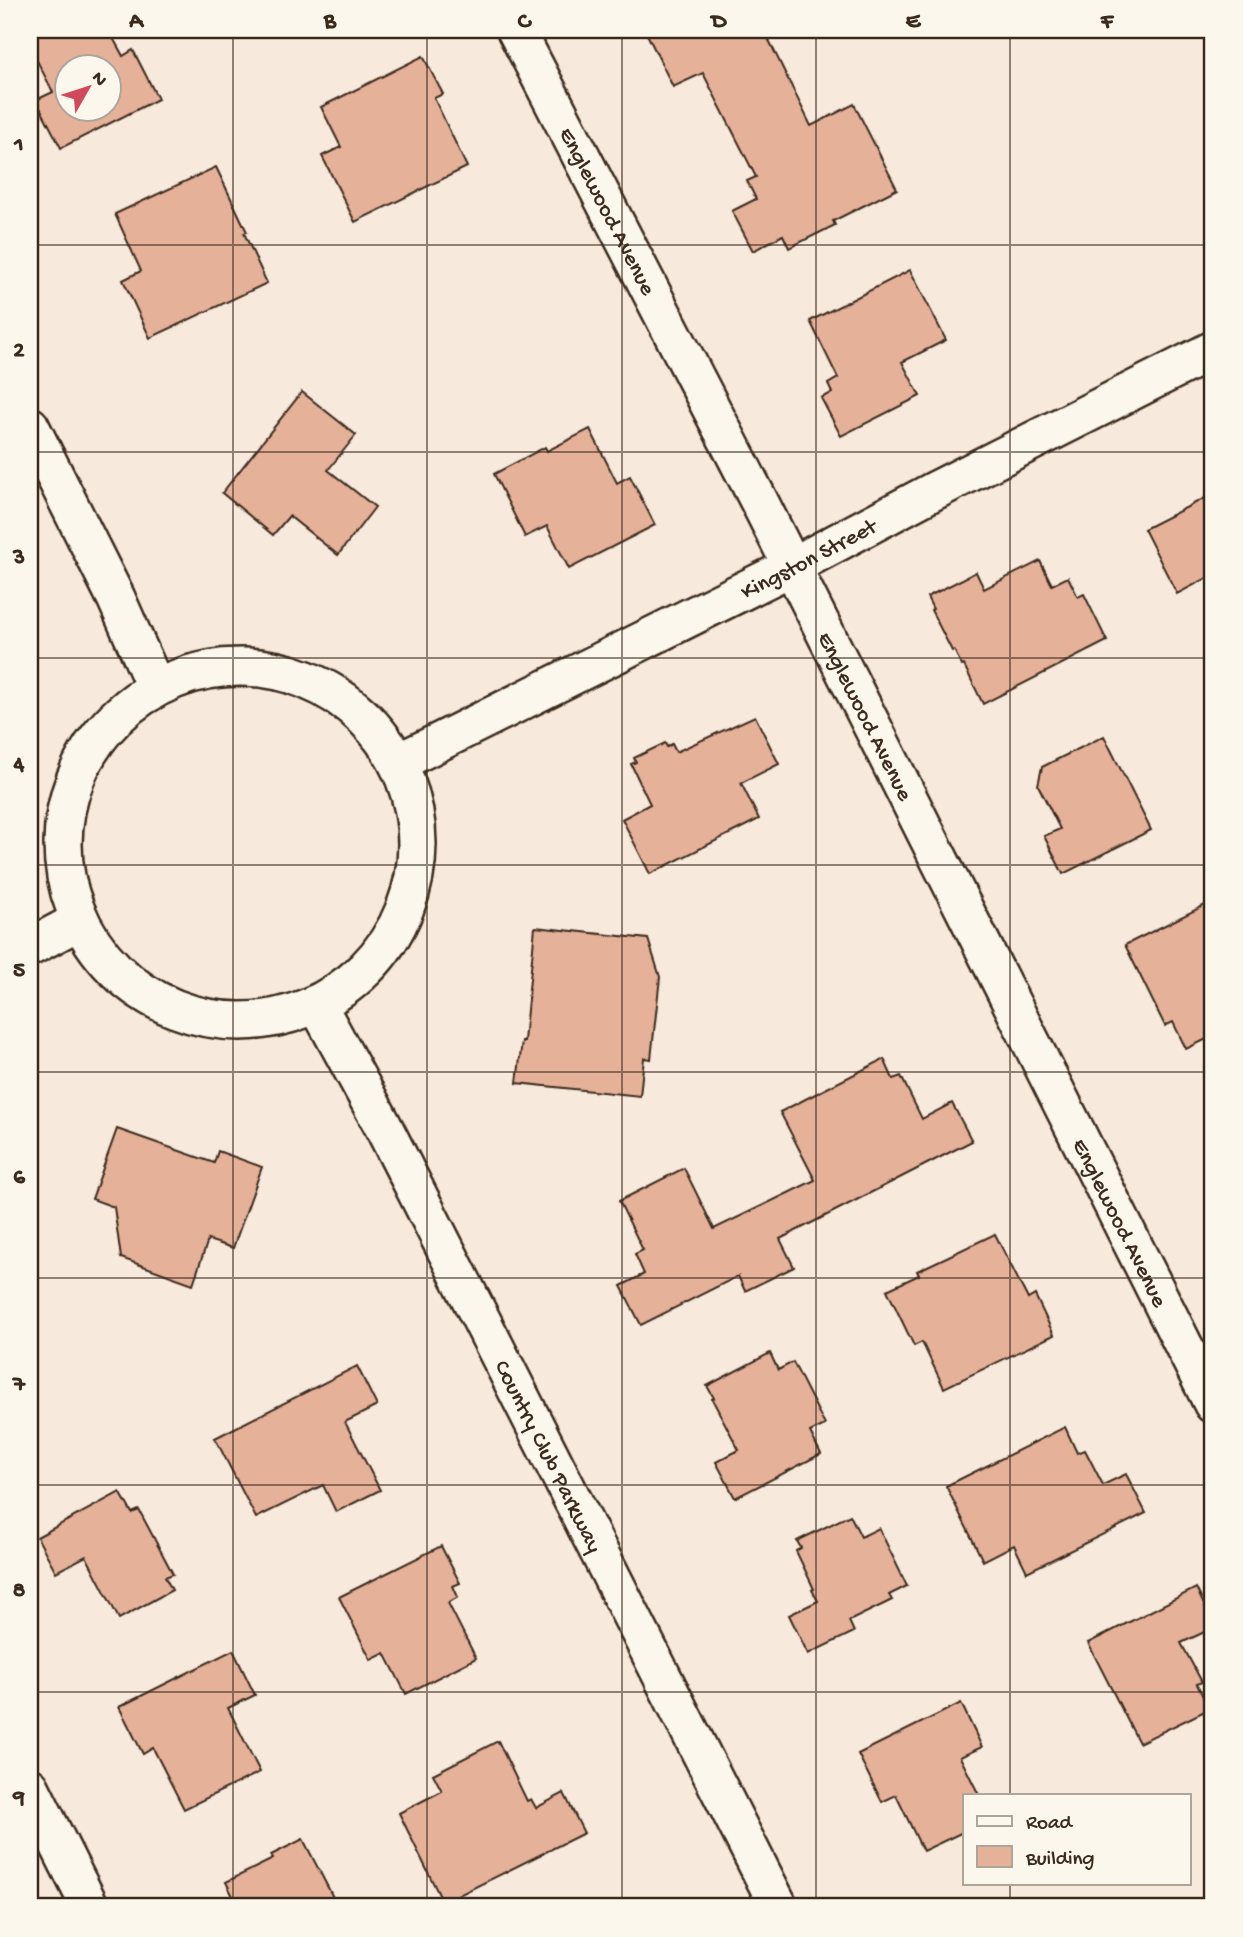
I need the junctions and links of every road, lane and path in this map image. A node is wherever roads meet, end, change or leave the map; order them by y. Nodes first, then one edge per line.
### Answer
1 (516, 30) edge
2 (1213, 350) edge
3 (30, 426) edge
4 (791, 567) junction
5 (155, 686) junction
6 (399, 762) junction
7 (79, 921) junction
8 (30, 947) edge
9 (318, 1006) junction
10 (1213, 1404) edge
11 (30, 1787) edge
12 (90, 1907) edge
13 (779, 1907) edge

1 - 4 street, Englewood Avenue
2 - 4 street, Kingston Street
3 - 5 street
4 - 6 street, Kingston Street
4 - 10 street, Englewood Avenue
5 - 6 street
5 - 7 street
6 - 9 street
7 - 8 street
7 - 9 street
9 - 13 street, Country Club Parkway
11 - 12 street

